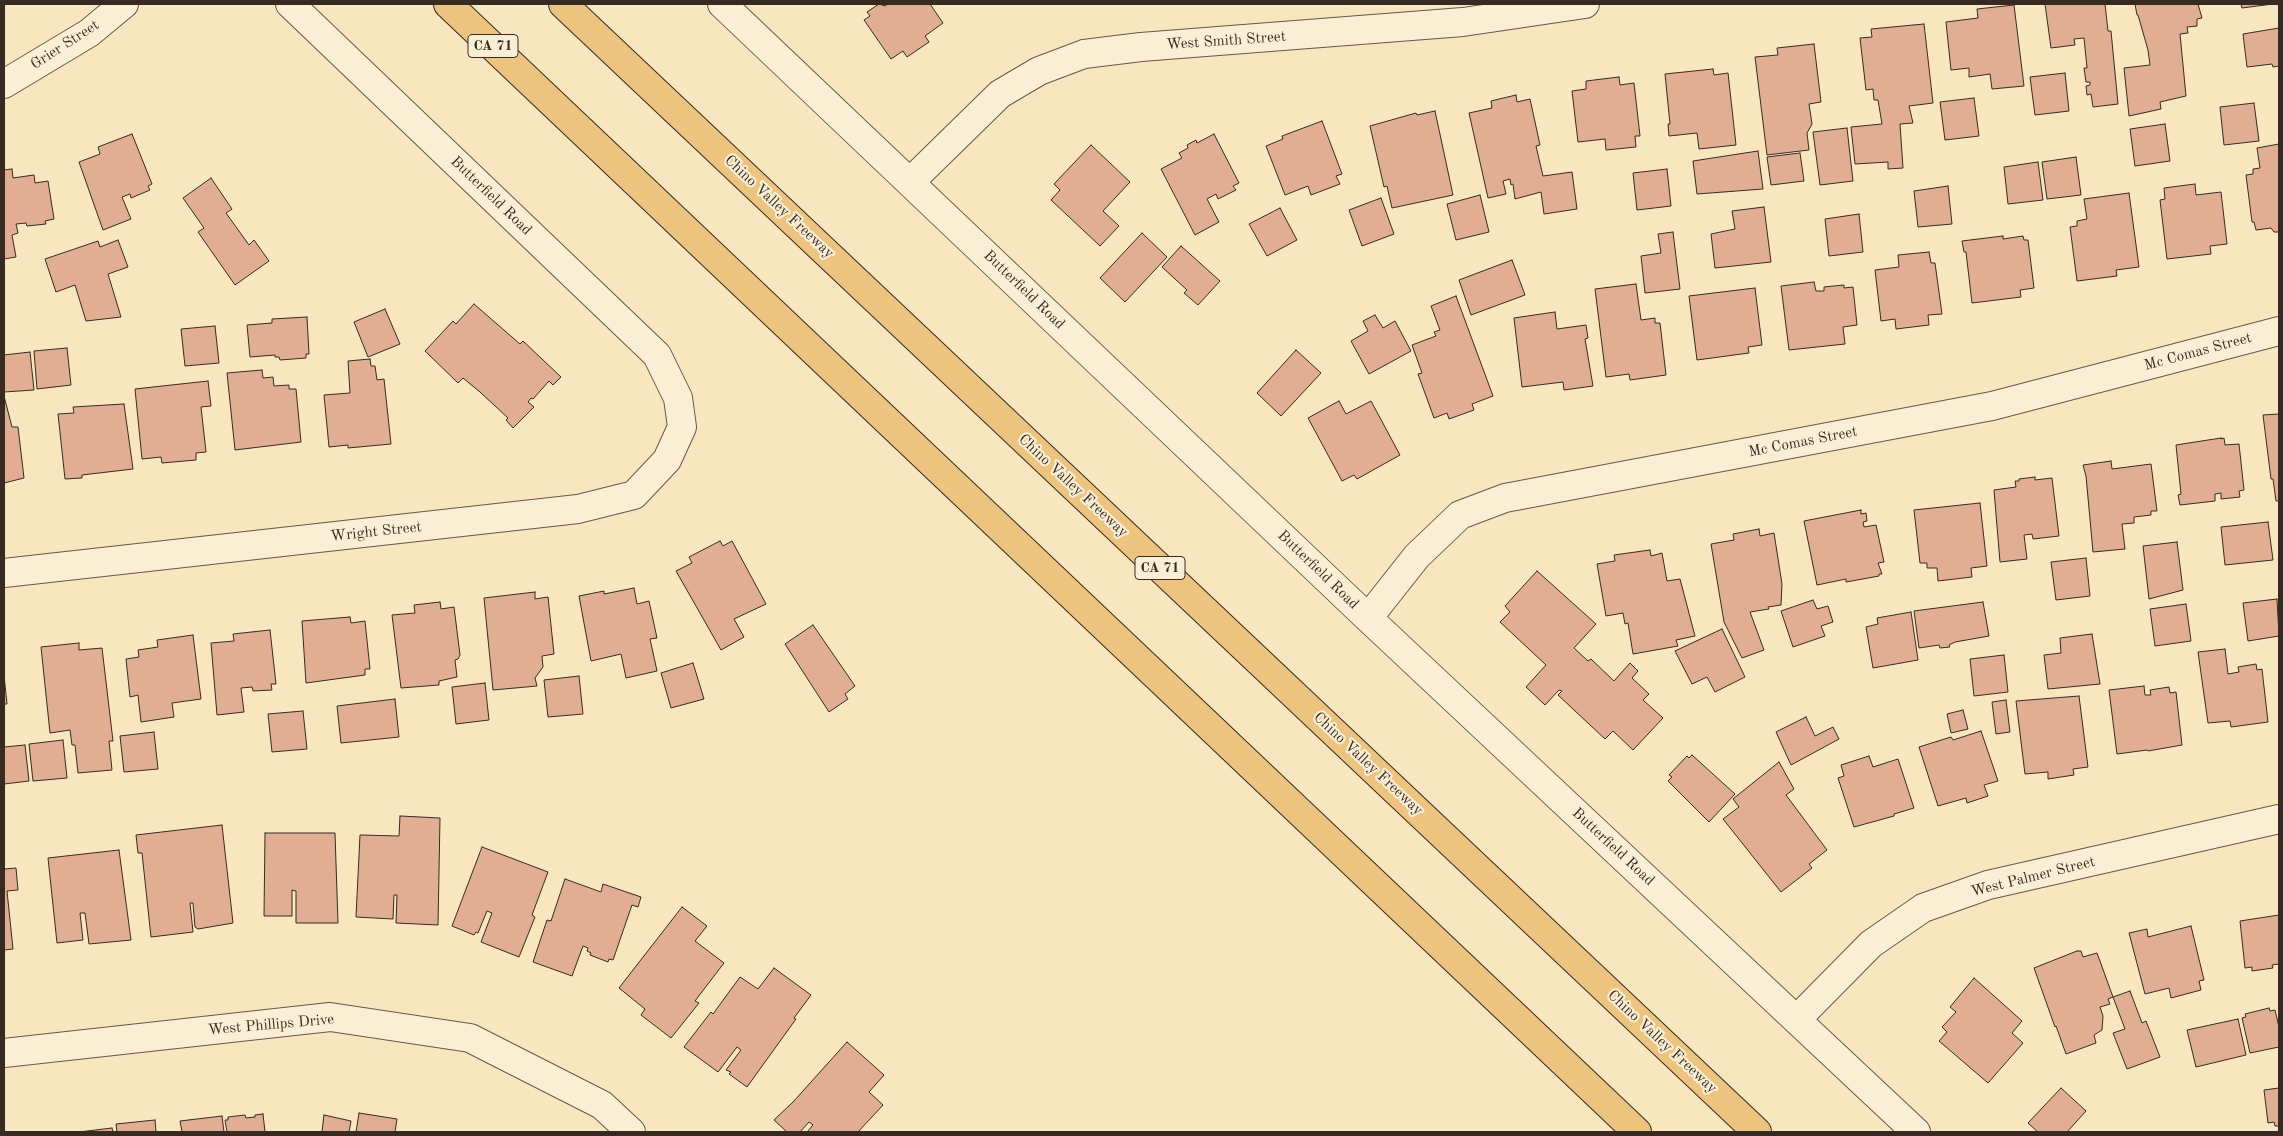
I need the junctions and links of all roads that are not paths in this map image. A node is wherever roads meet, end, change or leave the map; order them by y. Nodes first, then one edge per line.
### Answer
1 (124, 4) edge
2 (290, 4) edge
3 (448, 4) edge
4 (564, 4) edge
5 (722, 4) edge
6 (1585, 4) edge
7 (4, 84) edge
8 (910, 182) junction
9 (2279, 331) edge
10 (678, 398) joint
11 (4, 573) edge
12 (1368, 618) junction
13 (2279, 819) edge
14 (1797, 1019) junction
15 (4, 1053) edge
16 (631, 1132) edge
17 (1637, 1132) edge
18 (1758, 1132) edge
19 (1916, 1132) edge

1 - 7 street, Grier Street
2 - 10 street, Butterfield Road
3 - 17 highway, CA 71
4 - 18 highway, Chino Valley Freeway / CA 71
5 - 8 street, Butterfield Road
6 - 8 street, West Smith Street
8 - 12 street, Butterfield Road
9 - 12 street, Mc Comas Street
10 - 11 street, Wright Street
12 - 14 street, Butterfield Road
13 - 14 street, West Palmer Street
14 - 19 street, Butterfield Road
15 - 16 street, West Phillips Drive

